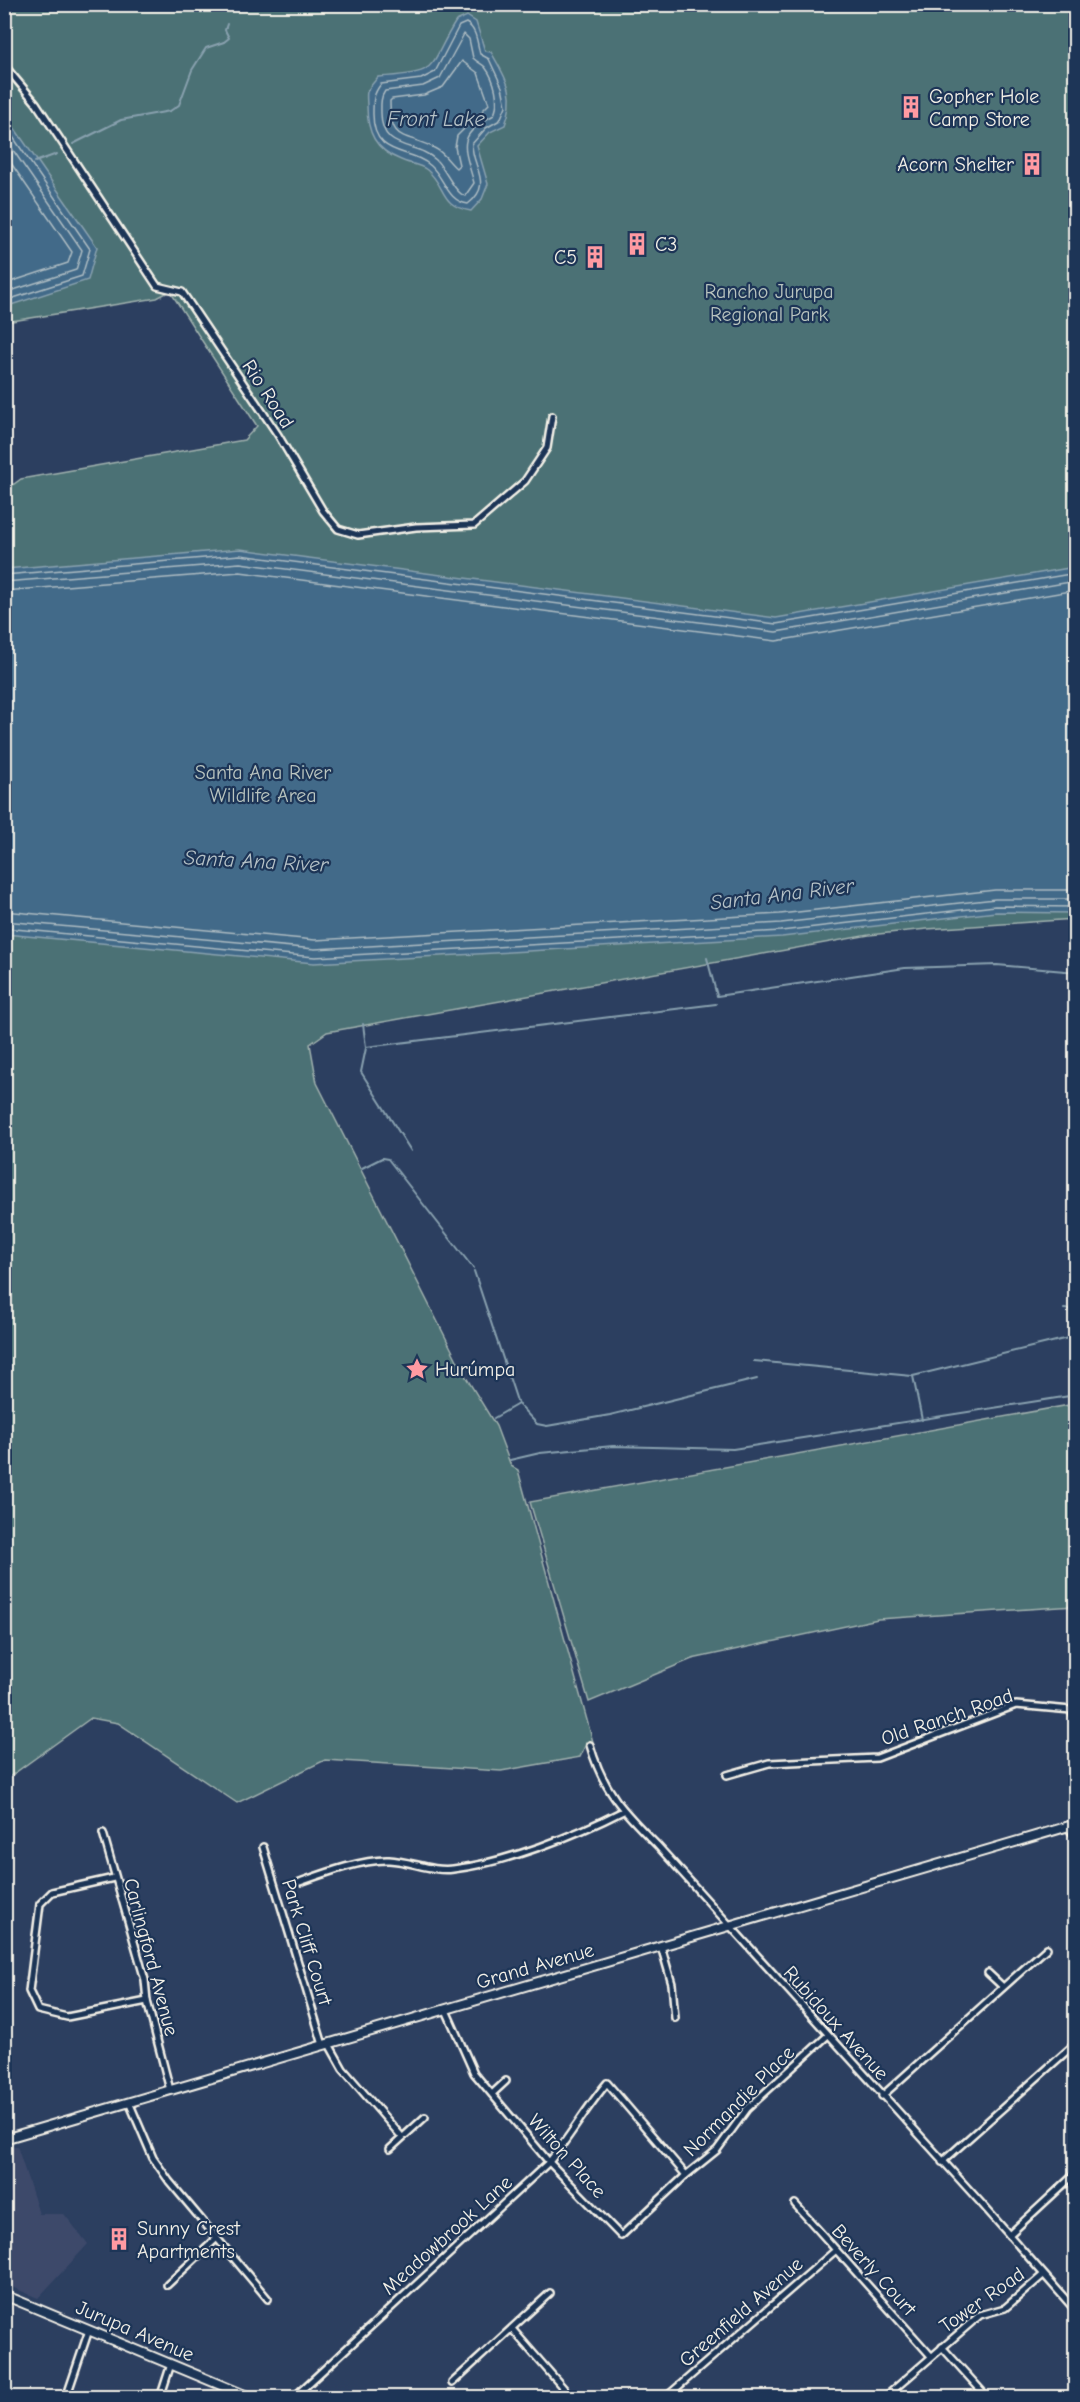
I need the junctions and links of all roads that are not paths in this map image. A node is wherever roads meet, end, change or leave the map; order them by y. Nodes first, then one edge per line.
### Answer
1 (4, 65) edge
2 (552, 416) dead end
3 (1076, 1723) edge
4 (590, 1745) dead end
5 (727, 1775) dead end
6 (623, 1811) junction
7 (1072, 1826) edge
8 (103, 1833) dead end
9 (1076, 1838) edge
10 (263, 1847) dead end
11 (114, 1878) junction
12 (300, 1882) dead end
13 (730, 1927) junction
14 (661, 1946) junction
15 (1047, 1948) dead end
16 (988, 1973) dead end
17 (1003, 1987) junction
18 (147, 2001) junction
19 (446, 2010) junction
20 (675, 2018) dead end
21 (827, 2036) junction
22 (1076, 2043) edge
23 (326, 2045) junction
24 (506, 2081) dead end
25 (170, 2090) junction
26 (492, 2094) junction
27 (882, 2096) junction
28 (129, 2103) junction
29 (425, 2116) dead end
30 (402, 2138) junction
31 (4, 2139) edge
32 (390, 2149) dead end
33 (549, 2162) junction
34 (942, 2162) junction
35 (1076, 2173) edge
36 (686, 2175) junction
37 (795, 2205) dead end
38 (1009, 2235) junction
39 (621, 2236) joint
40 (217, 2238) junction
41 (836, 2250) junction
42 (1042, 2276) junction
43 (167, 2285) dead end
44 (550, 2293) dead end
45 (4, 2295) edge
46 (268, 2299) dead end
47 (1076, 2311) edge
48 (512, 2329) junction
49 (89, 2330) junction
50 (942, 2347) junction
51 (931, 2356) junction
52 (171, 2364) junction
53 (452, 2383) dead end
54 (66, 2397) edge
55 (160, 2397) edge
56 (252, 2397) edge
57 (293, 2397) edge
58 (572, 2397) edge
59 (665, 2397) edge
60 (884, 2397) edge
61 (988, 2397) edge

1 - 2 street, Rio Road
3 - 5 street, Old Ranch Road
4 - 6 street, Rubidoux Avenue
6 - 12 street
6 - 13 street, Rubidoux Avenue
7 - 9 street
7 - 13 street, Grand Avenue
8 - 11 street, Carlingford Avenue
10 - 23 street, Park Cliff Court
11 - 18 street, Carlingford Avenue
11 - 18 street
13 - 14 street, Grand Avenue
13 - 21 street, Rubidoux Avenue
14 - 19 street, Grand Avenue
14 - 20 street
15 - 17 street
16 - 17 street
17 - 27 street
18 - 25 street, Carlingford Avenue
19 - 23 street, Grand Avenue
19 - 26 street, Wilton Place
21 - 27 street, Rubidoux Avenue
21 - 36 street, Normandie Place
22 - 34 street
23 - 25 street, Grand Avenue
23 - 30 street, Park Cliff Court
24 - 26 street
25 - 28 street, Grand Avenue
26 - 33 street, Wilton Place
27 - 34 street, Rubidoux Avenue
28 - 31 street, Grand Avenue
28 - 40 street
29 - 30 street
30 - 32 street
33 - 36 street, Meadowbrook Lane
33 - 39 street, Wilton Place
33 - 57 street, Meadowbrook Lane
34 - 38 street, Rubidoux Avenue
35 - 38 street, Tower Road
36 - 39 street, Normandie Place
37 - 41 street, Beverly Court
38 - 42 street, Rubidoux Avenue
40 - 43 street
40 - 46 street
41 - 51 street, Beverly Court
41 - 59 street, Greenfield Avenue
42 - 47 street, Rubidoux Avenue
42 - 50 street, Tower Road
44 - 48 street
45 - 49 street, Jurupa Avenue
48 - 53 street
48 - 58 street
49 - 52 street, Jurupa Avenue
49 - 54 street
50 - 51 street, Tower Road
50 - 61 street
51 - 60 street, Tower Road
52 - 55 street
52 - 56 street, Jurupa Avenue

